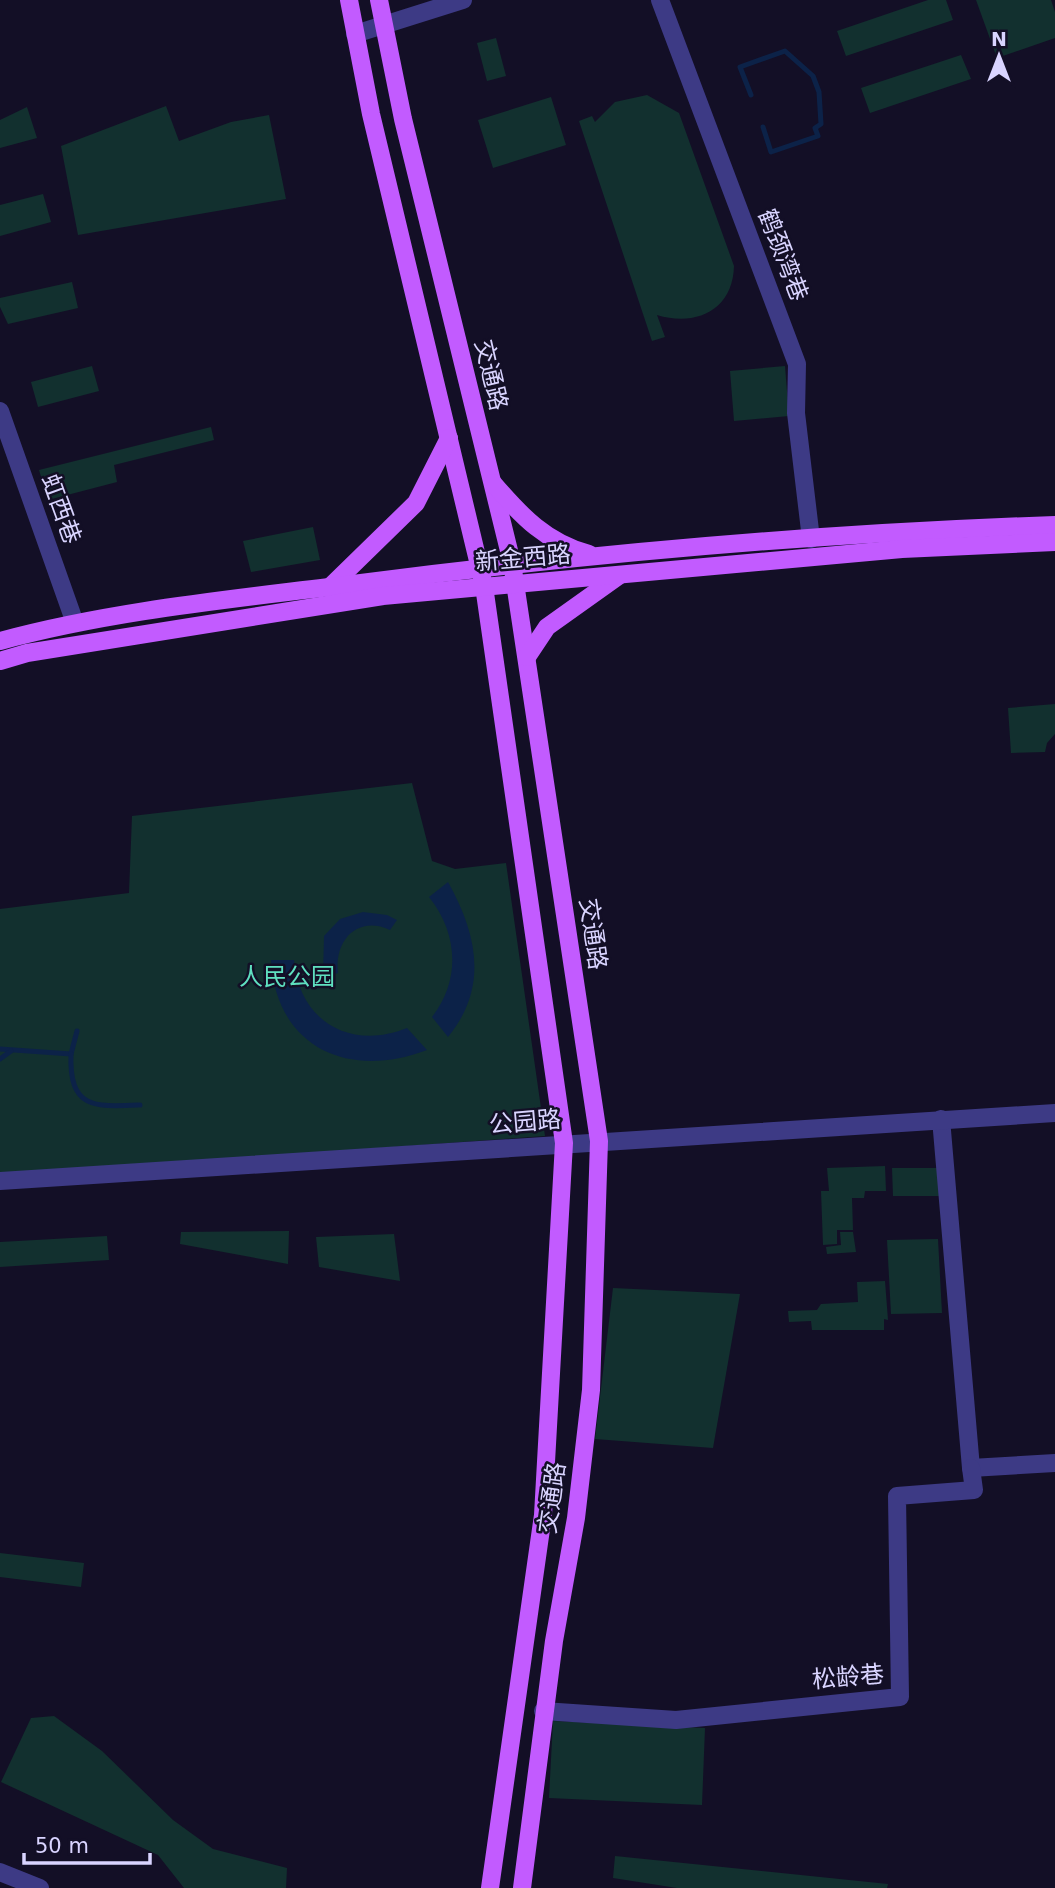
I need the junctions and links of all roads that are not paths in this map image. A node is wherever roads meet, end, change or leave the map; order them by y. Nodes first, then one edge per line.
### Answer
1 (349, 0) edge
2 (379, 0) edge
3 (463, 0) edge
4 (660, 0) edge
5 (383, 25) junction
6 (355, 34) junction
7 (0, 411) edge
8 (449, 438) junction
9 (490, 480) junction
10 (1055, 525) edge
11 (811, 539) junction
12 (1055, 542) edge
13 (603, 558) junction
14 (512, 564) junction
15 (480, 566) junction
16 (623, 573) junction
17 (516, 583) junction
18 (331, 586) junction
19 (484, 586) junction
20 (75, 623) junction
21 (0, 641) edge
22 (527, 657) junction
23 (0, 661) edge
24 (1055, 1113) edge
25 (942, 1119) junction
26 (598, 1141) junction
27 (565, 1143) junction
28 (0, 1181) edge
29 (1055, 1462) edge
30 (971, 1468) junction
31 (543, 1711) junction
32 (0, 1871) edge
33 (40, 1888) edge
34 (490, 1888) edge
35 (522, 1888) edge

1 - 6 main road, 交通路
2 - 5 main road, 交通路
3 - 5 street
4 - 11 street, 鹤颈湾巷
5 - 6 street
5 - 9 main road, 交通路
6 - 8 main road, 交通路
7 - 20 street, 虹西巷
8 - 15 main road, 交通路
8 - 18 main road
9 - 13 main road
9 - 14 main road, 交通路
10 - 11 main road, 新金西路
11 - 13 main road, 新金西路
12 - 16 main road, 新金西路
13 - 14 main road, 新金西路
14 - 15 main road, 新金西路
14 - 17 main road, 交通路
15 - 18 main road, 新金西路
15 - 19 main road, 交通路
16 - 17 main road, 新金西路
16 - 22 main road
17 - 19 main road, 新金西路
17 - 22 main road, 交通路
18 - 20 main road, 新金西路
19 - 23 main road, 新金西路
19 - 27 main road, 交通路
20 - 21 main road, 新金西路
22 - 26 main road, 交通路
24 - 25 street, 公园路
25 - 26 street, 公园路
25 - 30 street, 松龄巷
26 - 27 street, 公园路
26 - 31 main road, 交通路
27 - 28 street, 公园路
27 - 34 main road, 交通路
29 - 30 street
30 - 31 street, 松龄巷
31 - 35 main road, 交通路
32 - 33 street

